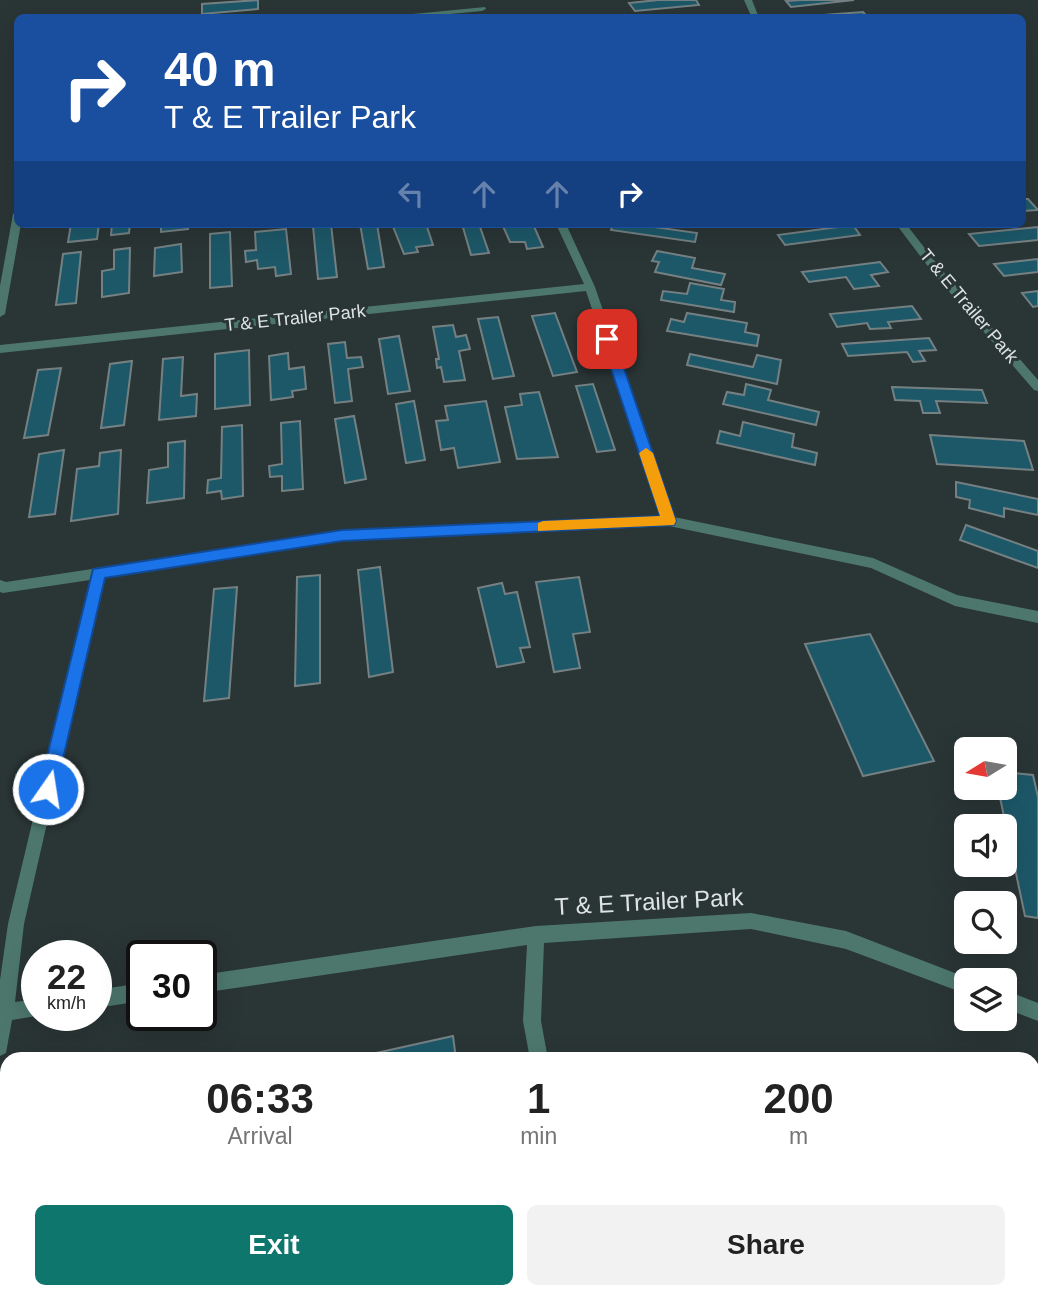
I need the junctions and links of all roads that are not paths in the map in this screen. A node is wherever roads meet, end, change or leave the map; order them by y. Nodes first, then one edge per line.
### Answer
1 (487, 0) edge
2 (484, 13) edge
3 (462, 14) edge
4 (15, 228) edge
5 (563, 228) edge
6 (904, 228) edge
7 (590, 287) junction
8 (0, 314) edge
9 (0, 349) edge
10 (1038, 387) edge
11 (669, 521) junction
12 (98, 573) junction
13 (0, 584) edge
14 (1038, 617) edge
15 (536, 935) junction
16 (954, 980) edge
17 (217, 982) edge
18 (1017, 1004) edge
19 (21, 1010) edge
20 (4, 1012) junction
21 (1038, 1012) edge
22 (0, 1047) edge
23 (538, 1052) edge

1 - 2 street
2 - 3 street
4 - 8 street
5 - 7 street
6 - 10 street, T & E Trailer Park
7 - 9 street, T & E Trailer Park
7 - 11 street
11 - 12 street
11 - 14 street
12 - 13 street
12 - 20 street
15 - 16 street, T & E Trailer Park
15 - 17 street, T & E Trailer Park
15 - 23 street, T & E Trailer Park
18 - 21 street
19 - 20 street
20 - 22 street

